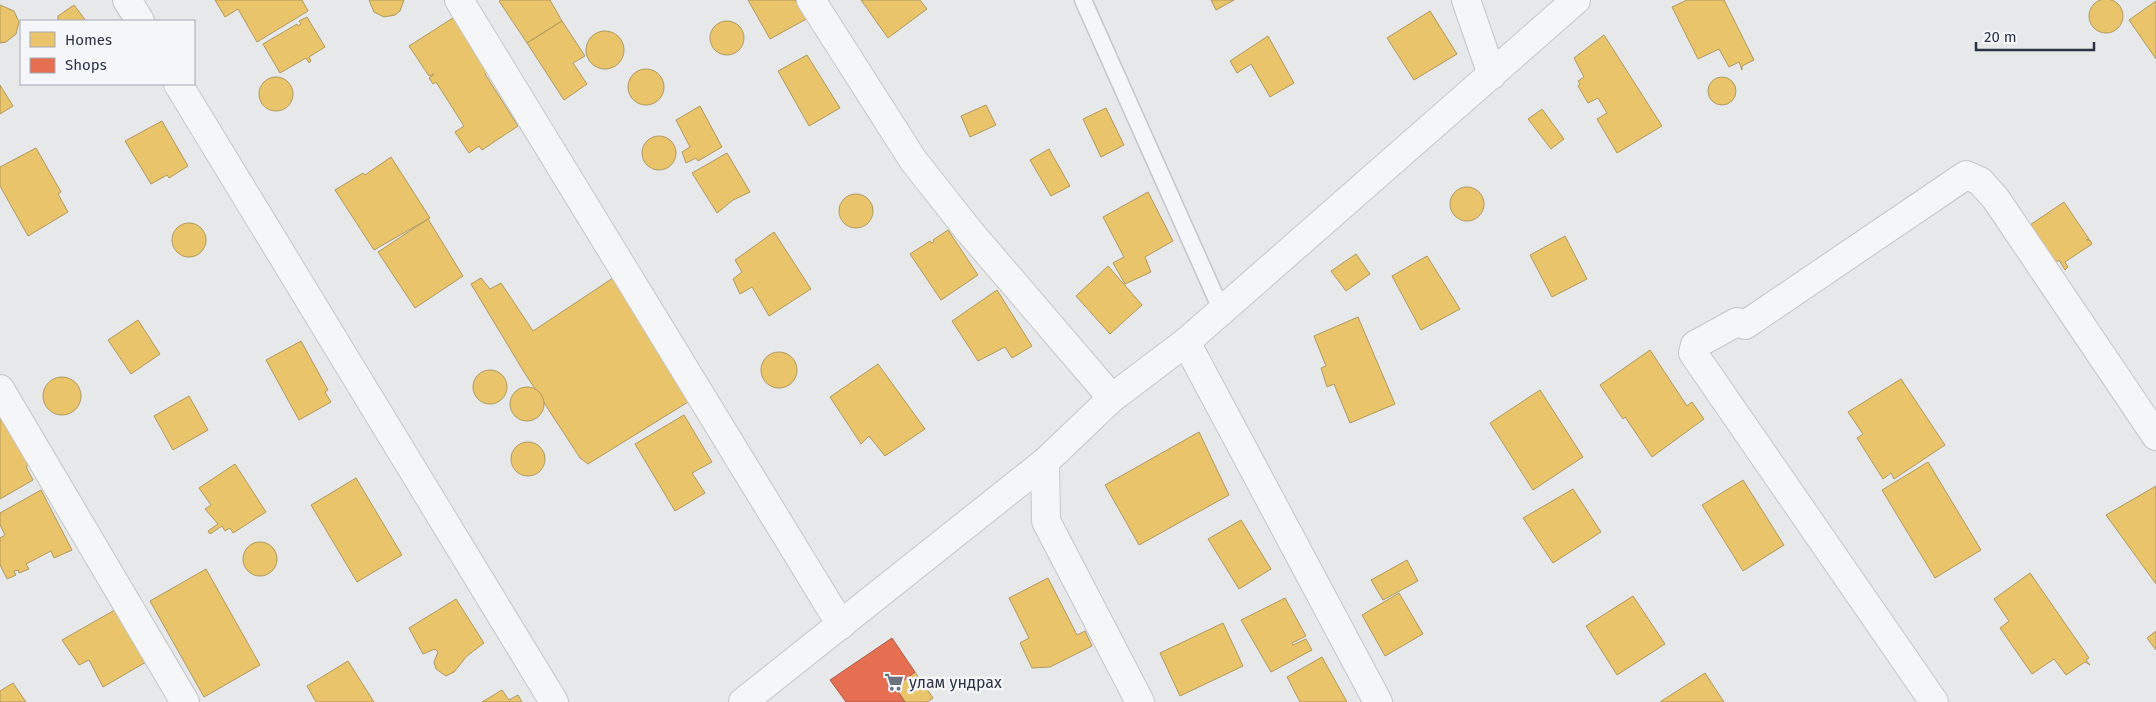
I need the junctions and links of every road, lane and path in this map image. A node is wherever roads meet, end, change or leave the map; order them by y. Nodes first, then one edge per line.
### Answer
1 (127, 0) edge
2 (459, 0) edge
3 (811, 0) edge
4 (1083, 0) edge
5 (1466, 0) edge
6 (1576, 0) edge
7 (139, 20) edge
8 (1492, 75) junction
9 (179, 85) edge
10 (1221, 309) junction
11 (1186, 342) junction
12 (0, 389) edge
13 (1112, 398) junction
14 (2156, 436) edge
15 (1045, 462) junction
16 (841, 625) junction
17 (185, 702) edge
18 (554, 702) edge
19 (743, 702) edge
20 (1140, 702) edge
21 (1378, 702) edge
22 (1934, 702) edge

1 - 7 street
2 - 16 street
3 - 13 street
4 - 10 lane
5 - 8 street
6 - 8 street
8 - 10 street
9 - 18 street
10 - 11 street
11 - 13 street
11 - 21 street
12 - 17 street
13 - 15 street
14 - 22 street
15 - 16 street
15 - 20 street
16 - 19 street

